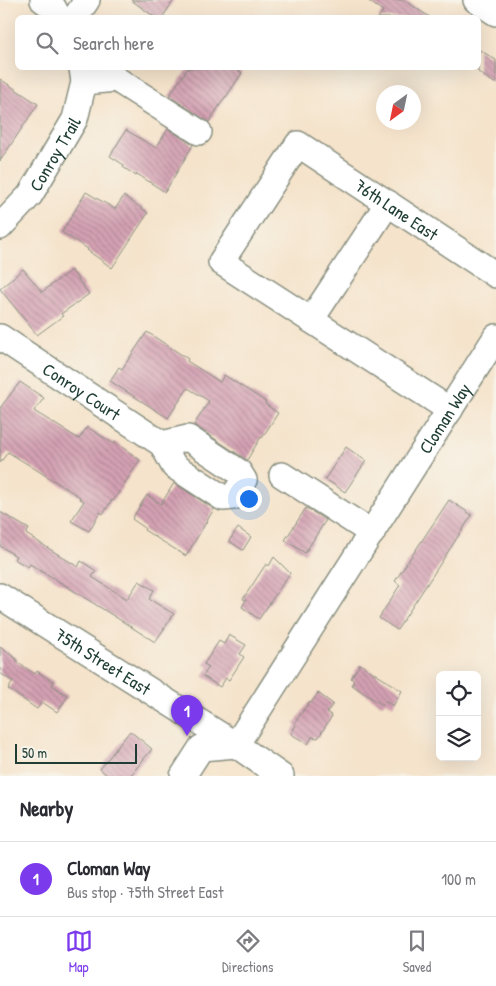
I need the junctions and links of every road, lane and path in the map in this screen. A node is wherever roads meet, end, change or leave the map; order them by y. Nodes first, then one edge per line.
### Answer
1 (43, 0) edge
2 (87, 0) edge
3 (476, 0) edge
4 (496, 13) edge
5 (57, 15) edge
6 (77, 15) edge
7 (83, 75) edge
8 (199, 132) dead end
9 (388, 203) junction
10 (0, 228) edge
11 (496, 275) edge
12 (311, 320) junction
13 (0, 337) edge
14 (496, 337) edge
15 (450, 410) junction
16 (162, 444) dead end
17 (282, 475) dead end
18 (372, 533) junction
19 (0, 596) edge
20 (236, 745) junction
21 (183, 776) edge
22 (281, 776) edge

1 - 5 street
2 - 6 street
3 - 4 street
7 - 8 street
7 - 10 street, Conroy Trail
9 - 11 street, 76th Lane East
9 - 12 street
9 - 12 street, 76th Lane East
12 - 15 street
13 - 16 street, Conroy Court
14 - 15 street, Cloman Way
15 - 18 street, Cloman Way
17 - 18 street
18 - 20 street, Cloman Way
19 - 20 street, 75th Street East
20 - 21 street
20 - 22 street, 75th Street East

